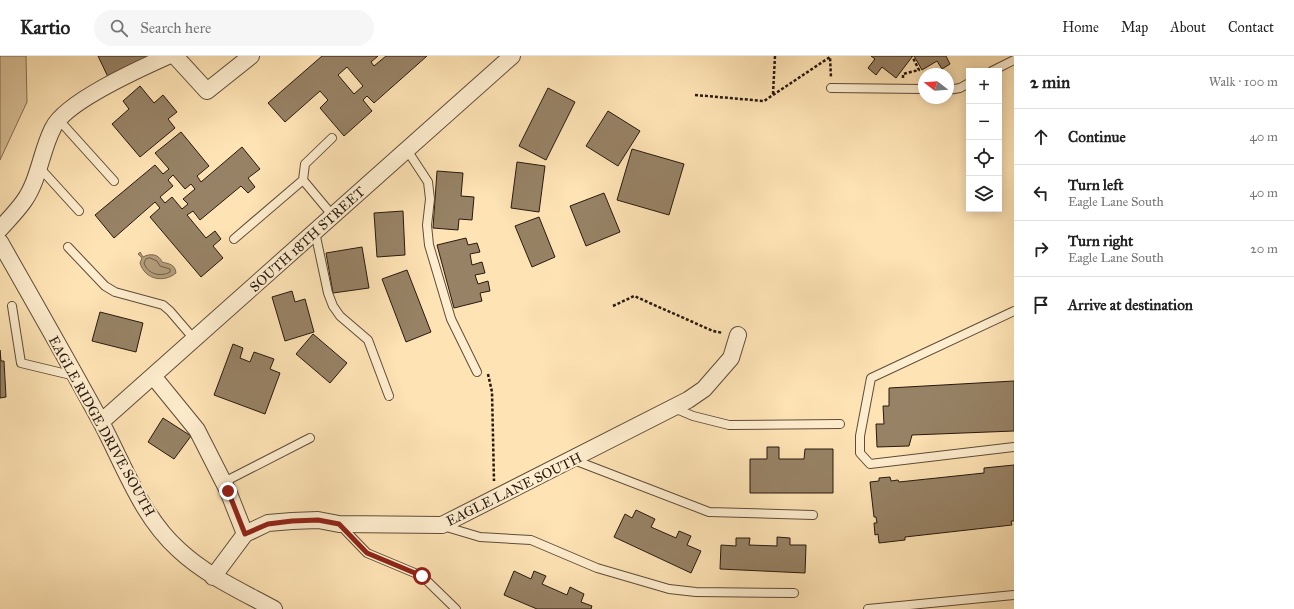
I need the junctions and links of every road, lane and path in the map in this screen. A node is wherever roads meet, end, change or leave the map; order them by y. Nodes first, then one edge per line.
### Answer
1 (168, 56) edge
2 (176, 56) edge
3 (250, 56) edge
4 (512, 56) edge
5 (775, 56) edge
6 (912, 56) edge
7 (1014, 60) edge
8 (998, 68) edge
9 (966, 85) edge
10 (831, 88) joint
11 (903, 89) junction
12 (918, 89) edge
13 (954, 89) edge
14 (695, 95) dead end
15 (773, 95) junction
16 (59, 120) junction
17 (332, 138) dead end
18 (407, 150) junction
19 (39, 167) junction
20 (303, 180) junction
21 (114, 181) dead end
22 (79, 211) dead end
23 (333, 216) junction
24 (0, 229) edge
25 (315, 232) junction
26 (234, 239) dead end
27 (0, 242) edge
28 (68, 247) dead end
29 (12, 306) dead end
30 (613, 306) dead end
31 (1014, 311) edge
32 (738, 335) joint
33 (194, 339) junction
34 (477, 372) joint
35 (153, 376) junction
36 (76, 377) junction
37 (390, 396) dead end
38 (674, 408) junction
39 (101, 422) junction
40 (840, 424) dead end
41 (310, 438) dead end
42 (1014, 447) edge
43 (574, 460) junction
44 (224, 482) junction
45 (494, 499) junction
46 (813, 515) dead end
47 (339, 524) junction
48 (442, 526) junction
49 (245, 534) junction
50 (213, 576) junction
51 (794, 593) dead end
52 (1014, 595) edge
53 (274, 609) edge
54 (456, 609) edge
55 (868, 609) edge

1 - 16 street
2 - 3 street
4 - 18 street, SOUTH 18TH STREET
5 - 15 path
6 - 11 path
7 - 8 lane
9 - 13 lane
10 - 11 lane
10 - 15 path
11 - 12 lane
14 - 15 path
16 - 19 street
16 - 21 lane
17 - 20 lane
18 - 23 street, SOUTH 18TH STREET
18 - 34 lane
19 - 22 lane
19 - 24 street
20 - 23 lane
20 - 26 lane
23 - 25 street, SOUTH 18TH STREET
25 - 33 street, SOUTH 18TH STREET
25 - 37 lane
27 - 36 street, EAGLE RIDGE DRIVE SOUTH
28 - 33 lane
29 - 36 lane
30 - 32 path
31 - 42 lane
32 - 38 street, EAGLE LANE SOUTH
33 - 35 street, SOUTH 18TH STREET
34 - 45 path
35 - 39 street, SOUTH 18TH STREET
35 - 44 street
36 - 39 street, EAGLE RIDGE DRIVE SOUTH
38 - 40 lane
38 - 43 street, EAGLE LANE SOUTH
39 - 50 street, EAGLE RIDGE DRIVE SOUTH
41 - 44 lane
43 - 45 street, EAGLE LANE SOUTH
43 - 46 lane
44 - 49 street
45 - 48 street, EAGLE LANE SOUTH
47 - 48 street, EAGLE LANE SOUTH
47 - 49 street, EAGLE LANE SOUTH
47 - 54 lane
48 - 51 lane
49 - 50 street, EAGLE LANE SOUTH
50 - 53 street, EAGLE RIDGE DRIVE SOUTH
52 - 55 lane

